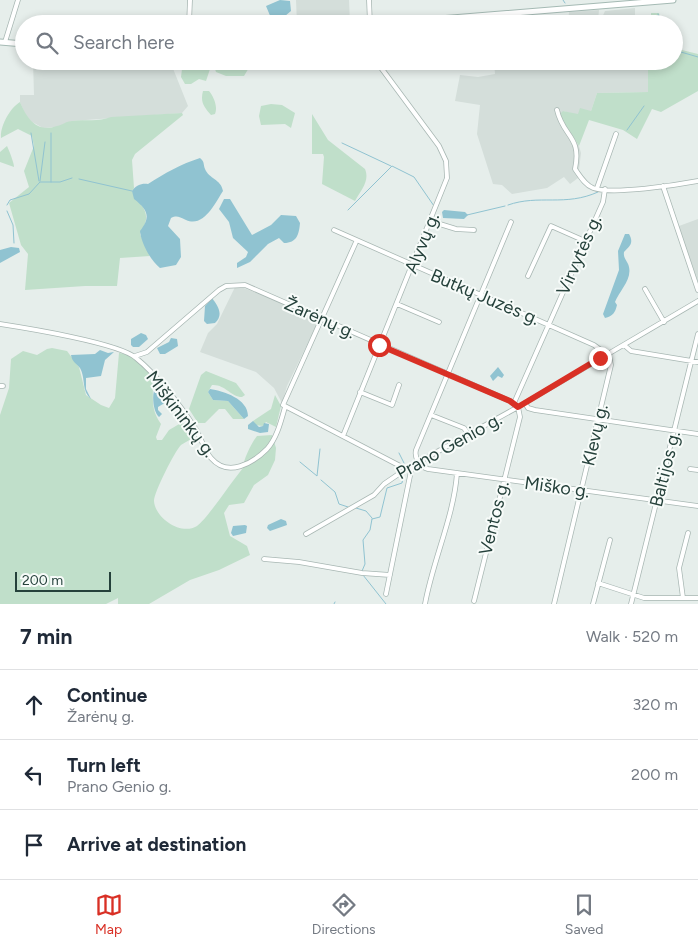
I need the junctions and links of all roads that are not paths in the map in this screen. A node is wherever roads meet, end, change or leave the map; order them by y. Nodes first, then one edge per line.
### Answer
1 (18, 0) edge
2 (190, 0) edge
3 (369, 0) edge
4 (673, 0) edge
5 (625, 2) edge
6 (189, 15) edge
7 (370, 15) edge
8 (479, 15) edge
9 (2, 42) edge
10 (15, 43) edge
11 (382, 70) edge
12 (557, 110) dead end
13 (616, 134) dead end
14 (698, 181) edge
15 (663, 186) junction
16 (597, 188) junction
17 (605, 189) junction
18 (430, 221) junction
19 (511, 222) dead end
20 (334, 230) dead end
21 (474, 230) dead end
22 (586, 241) junction
23 (356, 242) junction
24 (412, 266) junction
25 (528, 276) dead end
26 (645, 288) dead end
27 (698, 290) edge
28 (480, 295) junction
29 (698, 301) edge
30 (397, 304) junction
31 (322, 319) junction
32 (439, 322) dead end
33 (664, 322) junction
34 (0, 324) edge
35 (549, 325) junction
36 (698, 334) edge
37 (379, 345) junction
38 (624, 345) junction
39 (607, 354) junction
40 (135, 356) junction
41 (691, 361) junction
42 (698, 362) edge
43 (448, 374) junction
44 (399, 386) dead end
45 (360, 392) junction
46 (514, 403) junction
47 (525, 403) junction
48 (284, 406) junction
49 (518, 407) junction
50 (430, 415) junction
51 (599, 420) junction
52 (675, 431) junction
53 (698, 434) edge
54 (469, 435) junction
55 (343, 436) junction
56 (419, 463) junction
57 (412, 466) junction
58 (406, 468) junction
59 (690, 469) dead end
60 (698, 470) edge
61 (457, 473) junction
62 (504, 479) junction
63 (582, 490) junction
64 (658, 500) junction
65 (698, 506) edge
66 (688, 533) dead end
67 (306, 534) dead end
68 (610, 540) dead end
69 (264, 560) dead end
70 (390, 575) junction
71 (598, 583) junction
72 (386, 594) dead end
73 (633, 595) junction
74 (683, 598) junction
75 (698, 598) edge
76 (474, 601) dead end
77 (425, 604) edge
78 (554, 604) edge
79 (593, 604) edge
80 (631, 604) edge

1 - 9 street
2 - 6 street
3 - 7 street
4 - 5 main road
5 - 8 main road
9 - 10 main road
11 - 18 street, Alyvų g.
12 - 16 street
13 - 16 street, Virvytės g.
14 - 15 street
15 - 17 street
15 - 27 street
16 - 17 street
17 - 22 street, Virvytės g.
18 - 21 street
18 - 24 street, Alyvų g.
19 - 28 street
20 - 23 street, Butkų Juzės g.
22 - 25 street
22 - 35 street, Virvytės g.
23 - 24 street, Butkų Juzės g.
23 - 31 street, Miškininkų g.
24 - 28 street, Butkų Juzės g.
24 - 30 street, Alyvų g.
26 - 33 street
28 - 35 street, Butkų Juzės g.
28 - 43 street
29 - 33 street, Prano Genio g.
30 - 32 street
30 - 37 street, Alyvų g.
31 - 37 street, Žarėnų g.
31 - 40 street, Žarėnų g.
31 - 48 street, Miškininkų g.
33 - 38 street, Prano Genio g.
34 - 40 street
35 - 39 street, Butkų Juzės g.
35 - 46 street, Virvytės g.
36 - 41 street, Baltijos g.
37 - 43 street, Žarėnų g.
37 - 45 street, Alyvų g.
38 - 39 street, Prano Genio g.
38 - 41 street
39 - 47 street, Prano Genio g.
39 - 51 street, Klevų g.
40 - 48 street, Miškininkų g.
41 - 42 street
41 - 52 street, Baltijos g.
43 - 46 street, Žarėnų g.
43 - 50 street
44 - 45 street
45 - 55 street, Alyvų g.
46 - 49 street, Žarėnų g.
47 - 49 street, Prano Genio g.
47 - 51 street
48 - 55 street
49 - 54 street, Prano Genio g.
49 - 62 street, Ventos g.
50 - 54 street
50 - 56 street
51 - 52 street
51 - 63 street, Klevų g.
52 - 53 street
52 - 64 street, Baltijos g.
54 - 56 street, Prano Genio g.
55 - 58 street
56 - 57 street, Prano Genio g.
56 - 61 street, Miško g.
57 - 58 street, Prano Genio g.
57 - 70 street
58 - 67 street, Prano Genio g.
59 - 60 street
61 - 62 street, Miško g.
61 - 77 street
62 - 63 street, Miško g.
62 - 76 street, Ventos g.
63 - 64 street, Miško g.
63 - 78 street, Klevų g.
64 - 65 street, Miško g.
64 - 73 street, Baltijos g.
66 - 74 street
68 - 71 street
69 - 70 street
70 - 72 street
71 - 73 street
71 - 79 street
73 - 74 street
73 - 80 street, Baltijos g.
74 - 75 street

